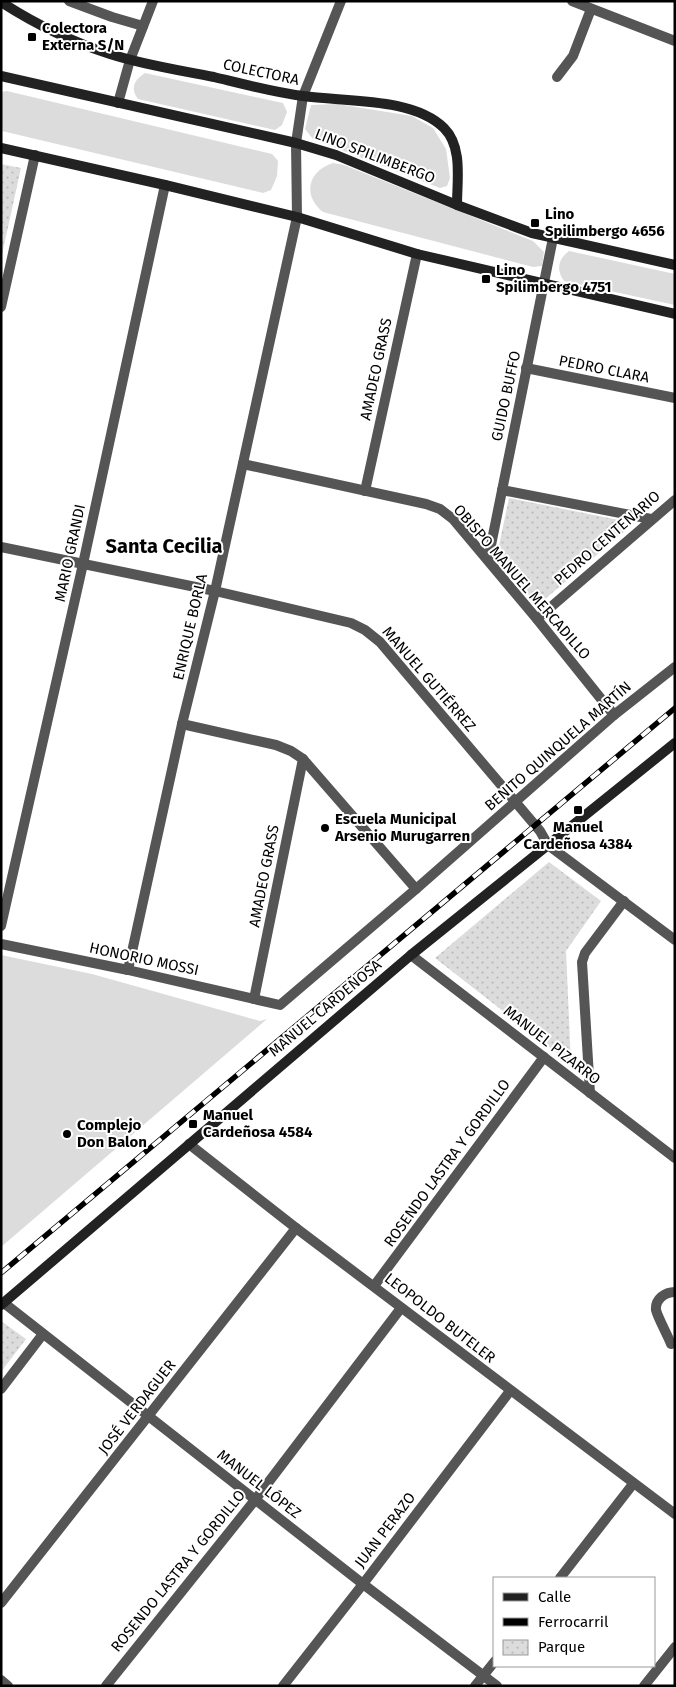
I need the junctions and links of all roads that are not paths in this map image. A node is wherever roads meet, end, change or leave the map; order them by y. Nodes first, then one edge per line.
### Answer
1 (69, 1) edge
2 (153, 1) edge
3 (341, 1) edge
4 (572, 1) edge
5 (1, 2) edge
6 (591, 9) junction
7 (143, 26) junction
8 (675, 41) edge
9 (130, 60) junction
10 (1, 76) edge
11 (557, 77) dead end
12 (303, 96) junction
13 (118, 103) junction
14 (296, 143) junction
15 (1, 148) edge
16 (35, 155) junction
17 (165, 185) junction
18 (457, 204) junction
19 (298, 217) junction
20 (553, 238) junction
21 (417, 254) junction
22 (675, 265) edge
23 (544, 284) junction
24 (1, 307) edge
25 (675, 314) edge
26 (526, 368) junction
27 (675, 398) edge
28 (243, 464) junction
29 (502, 490) junction
30 (365, 491) junction
31 (675, 500) edge
32 (651, 519) junction
33 (1, 547) edge
34 (488, 560) junction
35 (83, 564) junction
36 (215, 591) junction
37 (537, 619) junction
38 (675, 667) edge
39 (614, 715) junction
40 (182, 724) junction
41 (675, 742) edge
42 (303, 759) junction
43 (515, 802) junction
44 (548, 845) junction
45 (416, 889) junction
46 (624, 901) junction
47 (1, 926) edge
48 (675, 940) edge
49 (1, 944) edge
50 (411, 955) junction
51 (128, 970) junction
52 (254, 999) junction
53 (280, 1005) joint
54 (544, 1057) junction
55 (590, 1093) junction
56 (189, 1144) junction
57 (675, 1158) edge
58 (296, 1228) junction
59 (374, 1286) junction
60 (675, 1292) edge
61 (3, 1304) edge
62 (402, 1308) junction
63 (43, 1334) junction
64 (674, 1346) edge
65 (1, 1389) edge
66 (510, 1391) junction
67 (149, 1416) junction
68 (634, 1484) junction
69 (255, 1500) junction
70 (674, 1513) edge
71 (561, 1577) edge
72 (363, 1584) junction
73 (1, 1603) edge
74 (675, 1647) edge
75 (493, 1663) edge
76 (483, 1675) junction
77 (1, 1680) edge
78 (8, 1686) edge
79 (106, 1686) edge
80 (283, 1686) edge
81 (475, 1686) edge
82 (497, 1686) edge
83 (644, 1686) edge

1 - 7 street
2 - 7 street
3 - 12 street, ENRIQUE BORLA
4 - 6 street
5 - 9 main road, COLECTORA
6 - 8 street
6 - 11 street
7 - 9 street
9 - 12 main road, COLECTORA
9 - 13 street
10 - 13 main road, LINO SPILIMBERGO
12 - 14 street, ENRIQUE BORLA
12 - 18 main road, COLECTORA
13 - 14 main road, LINO SPILIMBERGO
14 - 18 main road, LINO SPILIMBERGO
14 - 19 street, ENRIQUE BORLA
15 - 16 main road
16 - 17 main road
16 - 24 street
17 - 19 main road
17 - 35 street, MARIO GRANDI
18 - 20 main road, LINO SPILIMBERGO
19 - 21 main road
19 - 28 street, ENRIQUE BORLA
20 - 22 main road, LINO SPILIMBERGO
20 - 23 street, GUIDO BUFFO
21 - 23 main road
21 - 30 street, AMADEO GRASS
23 - 25 main road
23 - 26 street, GUIDO BUFFO
26 - 27 street, PEDRO CLARA
26 - 29 street, GUIDO BUFFO
28 - 30 street, OBISPO MANUEL MERCADILLO
28 - 36 street, ENRIQUE BORLA
29 - 32 street
29 - 34 street, GUIDO BUFFO
30 - 34 street, OBISPO MANUEL MERCADILLO
31 - 32 street, PEDRO CENTENARIO
32 - 37 street, PEDRO CENTENARIO
33 - 35 street, MANUEL GUTIÉRREZ
34 - 37 street, OBISPO MANUEL MERCADILLO
35 - 36 street, MANUEL GUTIÉRREZ
35 - 47 street, MARIO GRANDI
36 - 40 street, ENRIQUE BORLA
36 - 43 street, MANUEL GUTIÉRREZ
37 - 39 street, OBISPO MANUEL MERCADILLO
38 - 39 street, BENITO QUINQUELA MARTÍN
39 - 43 street, BENITO QUINQUELA MARTÍN
40 - 42 street
40 - 51 street, ENRIQUE BORLA
41 - 44 main road, MANUEL CARDEÑOSA
42 - 45 street
42 - 52 street, AMADEO GRASS
43 - 44 street, MANUEL GUTIÉRREZ
43 - 45 street, BENITO QUINQUELA MARTÍN
44 - 46 street, MANUEL GUTIÉRREZ
44 - 50 main road, MANUEL CARDEÑOSA
45 - 53 street, BENITO QUINQUELA MARTÍN
46 - 48 street, MANUEL GUTIÉRREZ
46 - 55 street
49 - 51 street, HONORIO MOSSI
50 - 54 street, MANUEL PIZARRO
50 - 56 main road, MANUEL CARDEÑOSA
51 - 52 street, HONORIO MOSSI
52 - 53 street, HONORIO MOSSI
54 - 55 street, MANUEL PIZARRO
54 - 59 street, ROSENDO LASTRA Y GORDILLO
55 - 57 street, MANUEL PIZARRO
56 - 58 street, LEOPOLDO BUTELER
56 - 61 main road, MANUEL CARDEÑOSA
58 - 59 street, LEOPOLDO BUTELER
58 - 67 street, JOSÉ VERDAGUER
59 - 62 street, LEOPOLDO BUTELER
60 - 64 street
61 - 63 street, MANUEL LÓPEZ
62 - 66 street, LEOPOLDO BUTELER
62 - 69 street, ROSENDO LASTRA Y GORDILLO
63 - 65 street
63 - 67 street, MANUEL LÓPEZ
66 - 68 street, LEOPOLDO BUTELER
66 - 72 street, JUAN PERAZO
67 - 69 street, MANUEL LÓPEZ
67 - 73 street, JOSÉ VERDAGUER
68 - 70 street, LEOPOLDO BUTELER
68 - 71 street
69 - 72 street, MANUEL LÓPEZ
69 - 79 street, ROSENDO LASTRA Y GORDILLO
72 - 76 street, MANUEL LÓPEZ
72 - 80 street, JUAN PERAZO
74 - 83 street
75 - 76 street
76 - 81 street
76 - 82 street, MANUEL LÓPEZ
77 - 78 street

